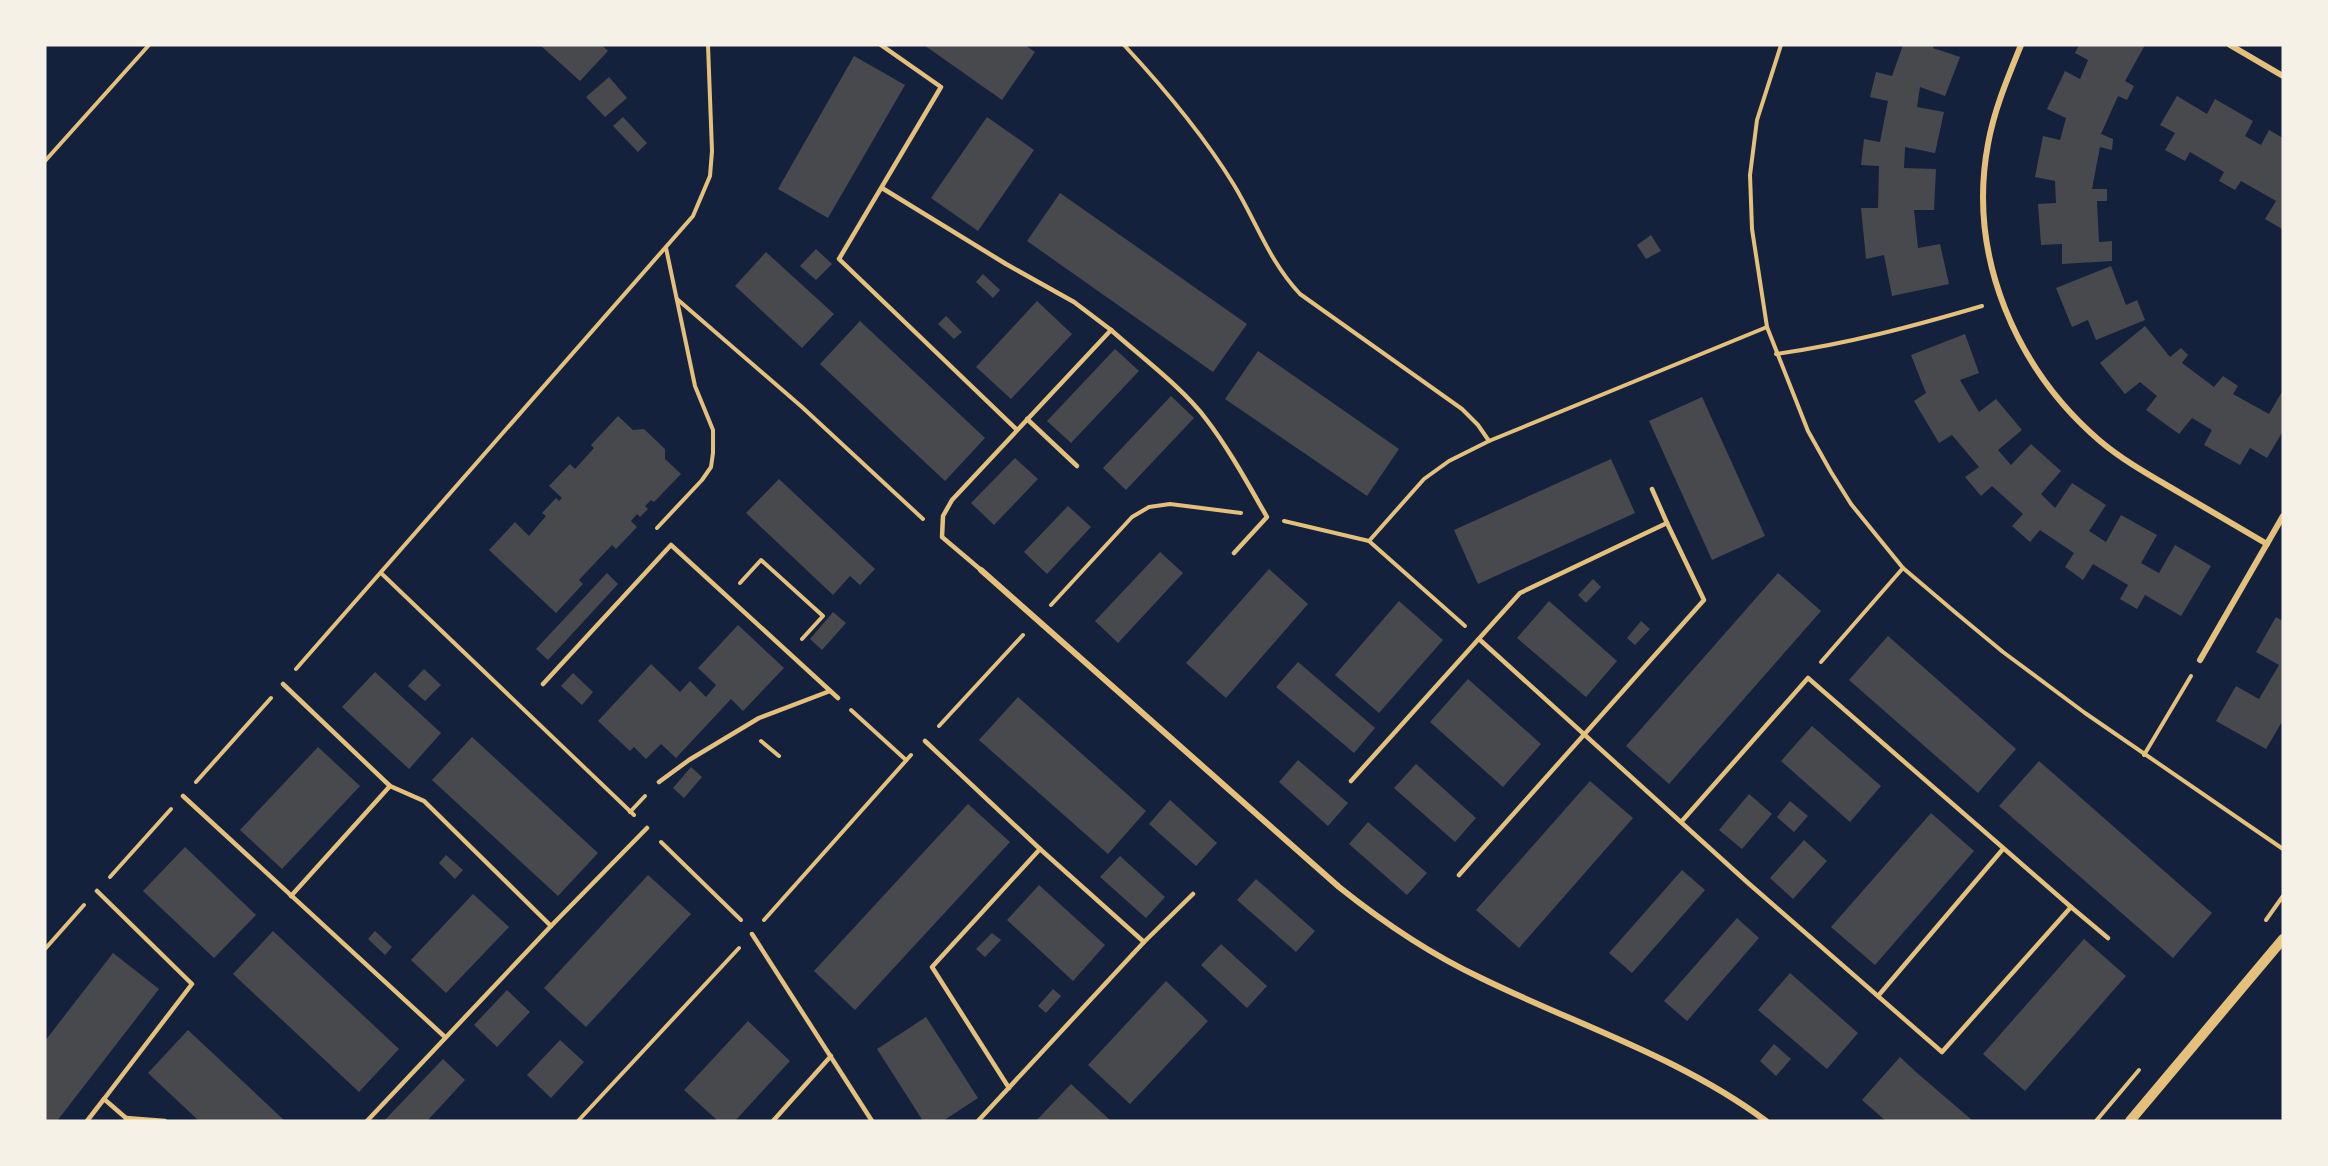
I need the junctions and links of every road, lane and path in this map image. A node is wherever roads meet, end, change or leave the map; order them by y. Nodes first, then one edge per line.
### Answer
1 (149, 45) edge
2 (708, 45) edge
3 (881, 45) edge
4 (1124, 45) edge
5 (1781, 45) edge
6 (2021, 45) edge
7 (2230, 45) edge
8 (2283, 76) edge
9 (45, 161) edge
10 (882, 188) junction
11 (666, 248) junction
12 (677, 299) junction
13 (2000, 301) junction
14 (1767, 327) junction
15 (1111, 330) junction
16 (1776, 354) junction
17 (1027, 419) junction
18 (1017, 430) junction
19 (1489, 441) junction
20 (1077, 466) dead end
21 (1652, 489) dead end
22 (2283, 516) edge
23 (1267, 517) junction
24 (1667, 524) junction
25 (942, 537) junction
26 (1369, 541) junction
27 (2267, 544) junction
28 (670, 545) junction
29 (1234, 553) dead end
30 (1904, 568) junction
31 (981, 570) joint
32 (381, 573) junction
33 (728, 597) junction
34 (1037, 619) junction
35 (1479, 639) junction
36 (789, 653) junction
37 (2200, 660) joint
38 (1808, 678) junction
39 (283, 684) junction
40 (543, 684) dead end
41 (830, 691) junction
42 (838, 698) joint
43 (1584, 733) junction
44 (925, 741) junction
45 (2144, 755) junction
46 (906, 760) junction
47 (1351, 781) dead end
48 (658, 782) dead end
49 (390, 786) junction
50 (183, 796) junction
51 (1682, 820) junction
52 (647, 828) junction
53 (1040, 849) junction
54 (2003, 849) junction
55 (2283, 849) edge
56 (1459, 875) dead end
57 (97, 891) junction
58 (1194, 894) dead end
59 (291, 896) junction
60 (2071, 907) junction
61 (551, 926) junction
62 (752, 933) junction
63 (2108, 938) dead end
64 (2283, 939) edge
65 (1144, 942) junction
66 (45, 949) edge
67 (1878, 996) junction
68 (445, 1037) junction
69 (831, 1056) junction
70 (1008, 1088) junction
71 (105, 1099) junction
72 (126, 1120) edge
73 (87, 1121) edge
74 (165, 1121) edge
75 (367, 1121) edge
76 (578, 1121) edge
77 (773, 1121) edge
78 (872, 1121) edge
79 (978, 1121) edge
80 (1766, 1121) edge
81 (2130, 1121) edge

1 - 9 path
2 - 11 path
3 - 10 lane
4 - 19 path
5 - 14 path
6 - 13 street
7 - 8 street
10 - 15 lane
10 - 18 lane
11 - 12 path
11 - 32 path
12 - 25 path
12 - 28 path
13 - 16 path
13 - 27 street
14 - 16 path
14 - 19 path
15 - 17 lane
15 - 23 lane
16 - 30 path
17 - 18 lane
17 - 20 lane
18 - 25 lane
19 - 26 path
21 - 24 lane
22 - 27 street
23 - 26 path
23 - 29 lane
23 - 34 path
24 - 35 lane
24 - 43 lane
25 - 31 lane
26 - 35 path
27 - 37 street
28 - 33 lane
28 - 40 lane
30 - 38 path
30 - 45 path
31 - 34 street
32 - 39 path
32 - 52 path
33 - 36 lane
33 - 36 path
34 - 44 path
34 - 80 street
35 - 43 lane
35 - 47 lane
36 - 41 lane
37 - 45 path
38 - 51 lane
38 - 54 lane
39 - 49 lane
39 - 50 path
41 - 42 lane
41 - 48 lane
42 - 46 path
43 - 51 lane
43 - 56 lane
44 - 46 path
44 - 53 lane
45 - 55 path
46 - 62 path
49 - 59 lane
49 - 61 lane
50 - 57 path
50 - 59 lane
51 - 67 lane
52 - 61 lane
52 - 62 path
53 - 65 lane
53 - 70 lane
54 - 60 lane
54 - 67 lane
57 - 66 path
57 - 71 lane
58 - 65 lane
59 - 68 lane
60 - 63 lane
60 - 67 lane
61 - 68 lane
62 - 69 lane
62 - 76 path
64 - 81 street
65 - 70 lane
68 - 75 lane
69 - 77 lane
69 - 78 lane
70 - 79 lane
71 - 72 lane
71 - 73 lane
72 - 74 lane

